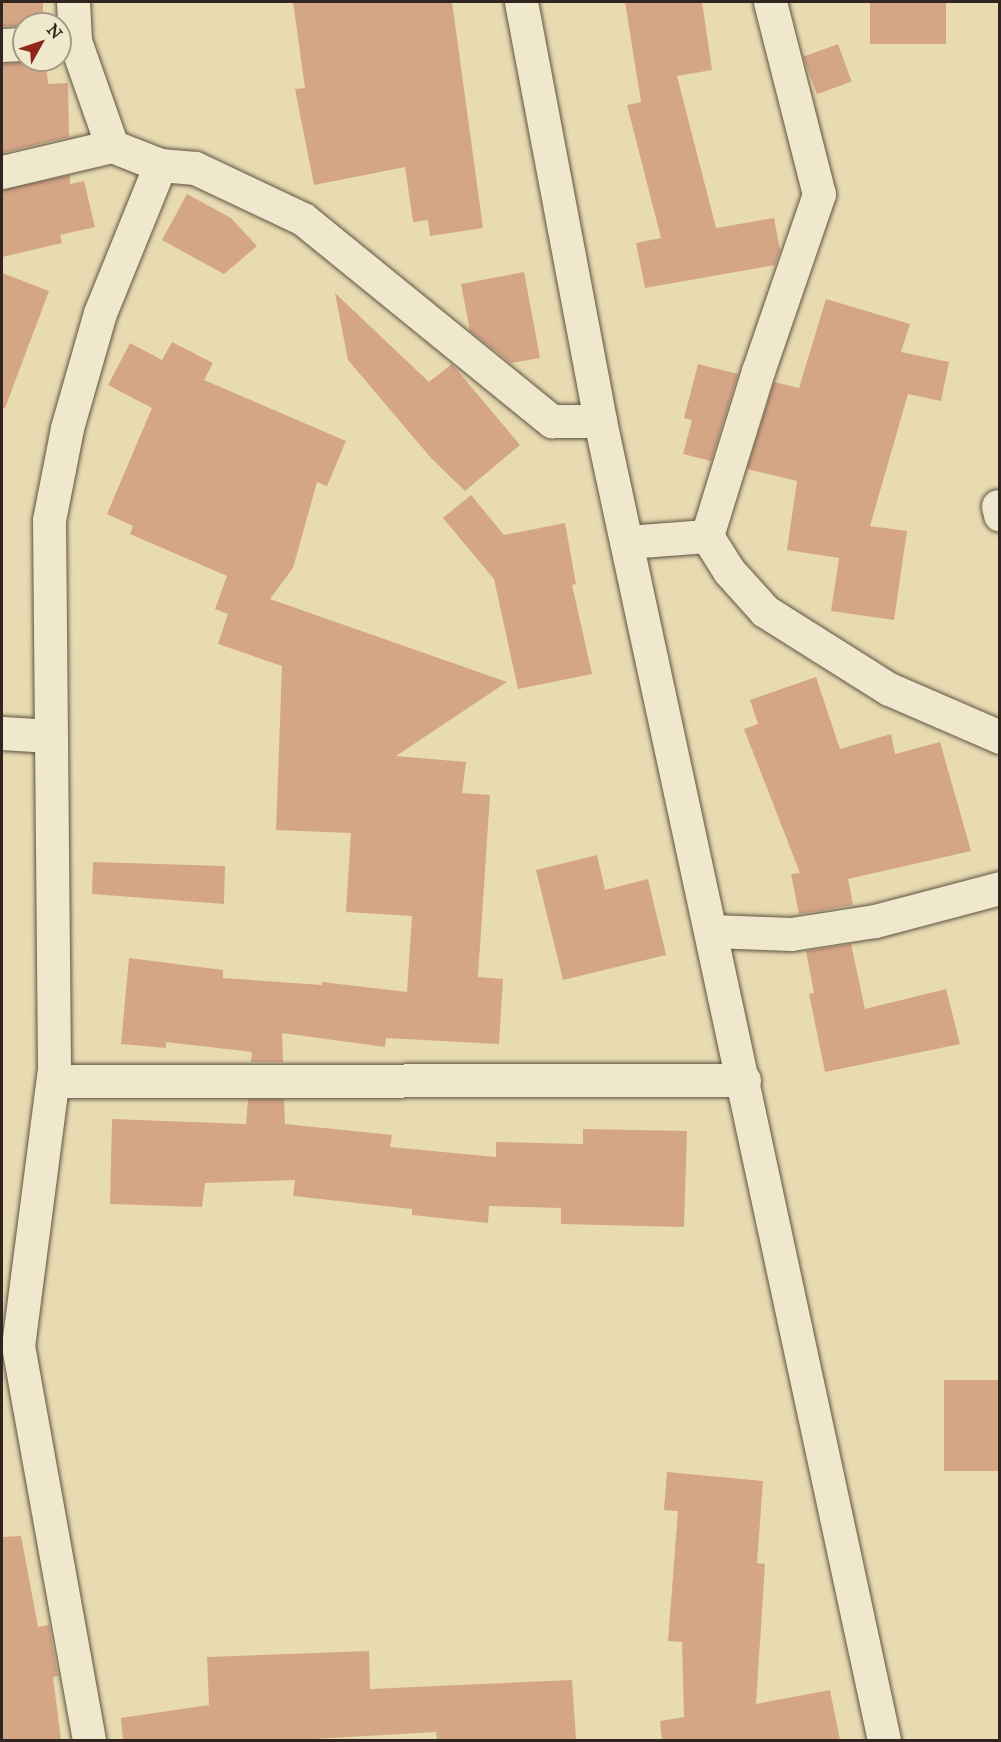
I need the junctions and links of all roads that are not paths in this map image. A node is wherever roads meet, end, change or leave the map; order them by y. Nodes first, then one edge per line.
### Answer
1 (520, 2) edge
2 (770, 2) edge
3 (72, 51) edge
4 (112, 146) junction
5 (160, 165) junction
6 (2, 172) edge
7 (600, 421) junction
8 (707, 536) junction
9 (627, 542) junction
10 (2, 733) edge
11 (51, 736) junction
12 (999, 737) edge
13 (999, 888) edge
14 (712, 931) junction
15 (744, 1080) junction
16 (52, 1081) junction
17 (10, 1347) edge
18 (89, 1740) edge
19 (884, 1740) edge

1 - 7 street
2 - 8 street
3 - 4 street
4 - 5 street
4 - 6 street
5 - 7 street
5 - 11 street
7 - 9 street
8 - 9 street
8 - 12 street
9 - 14 street
10 - 11 street
11 - 16 street
13 - 14 street
14 - 15 street
15 - 16 street
15 - 19 street
16 - 17 street
17 - 18 street

